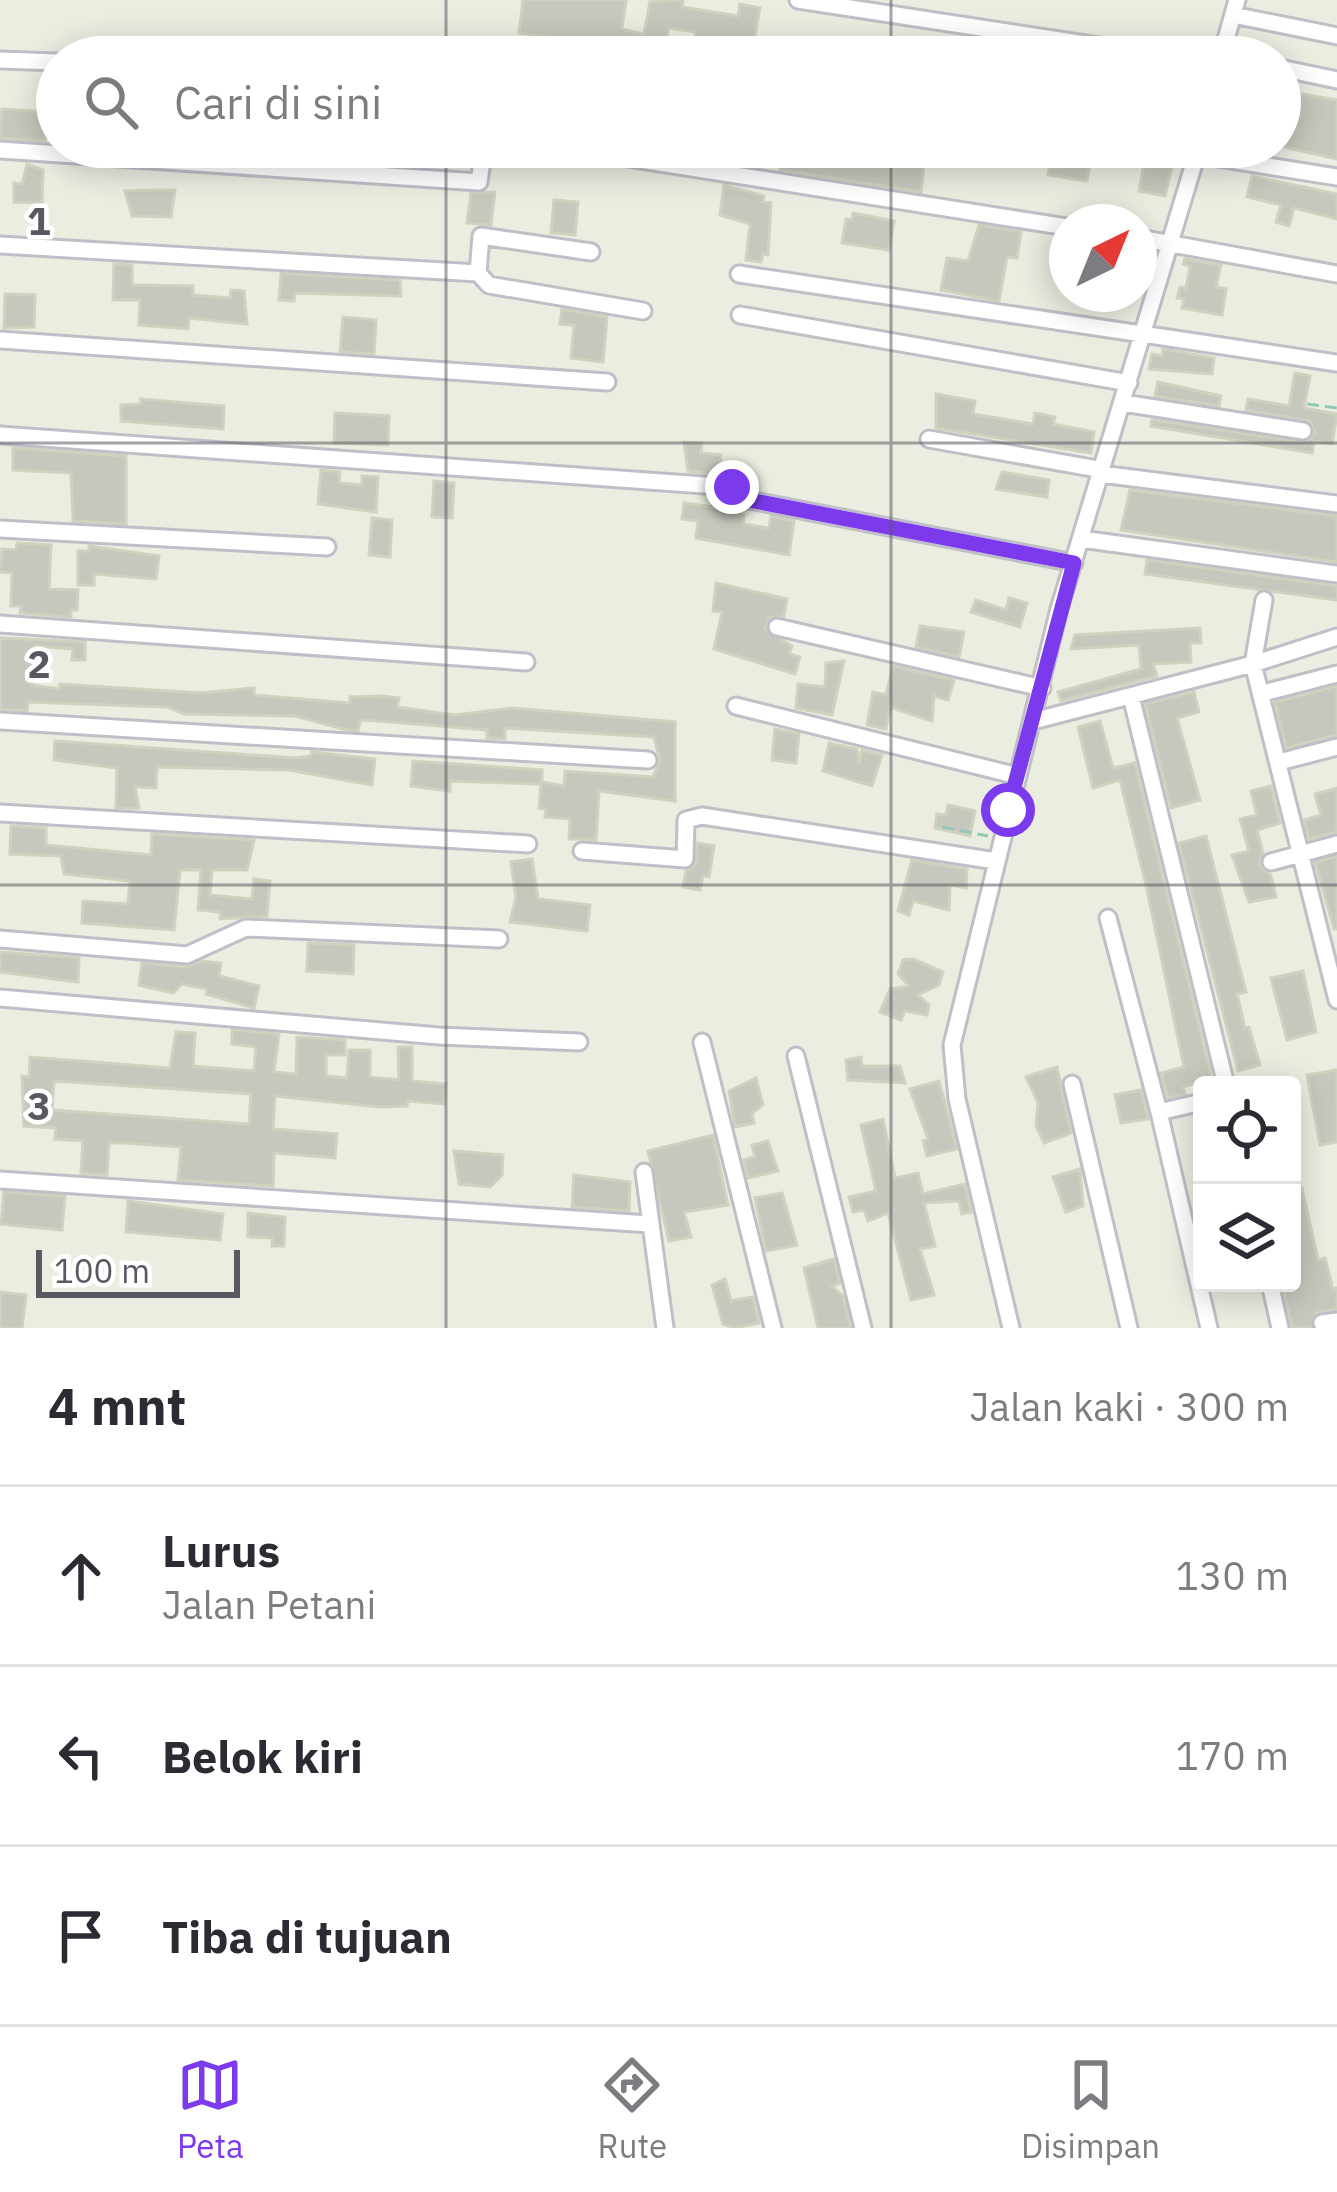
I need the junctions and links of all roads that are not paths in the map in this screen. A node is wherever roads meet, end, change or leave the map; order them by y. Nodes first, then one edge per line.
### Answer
1 (798, 0) edge
2 (1235, 8) edge
3 (1034, 36) edge
4 (1337, 36) edge
5 (0, 60) edge
6 (36, 61) edge
7 (1301, 72) edge
8 (1337, 80) edge
9 (0, 150) edge
10 (36, 152) edge
11 (269, 168) edge
12 (481, 168) edge
13 (690, 168) edge
14 (1193, 168) edge
15 (1289, 168) edge
16 (1337, 177) edge
17 (1049, 224) edge
18 (1157, 241) edge
19 (1173, 243) junction
20 (0, 245) edge
21 (591, 252) dead end
22 (478, 273) junction
23 (739, 274) dead end
24 (1337, 274) edge
25 (643, 311) dead end
26 (740, 315) dead end
27 (1145, 332) junction
28 (0, 340) edge
29 (1337, 363) edge
30 (607, 382) dead end
31 (1129, 383) junction
32 (1123, 403) junction
33 (1304, 430) dead end
34 (0, 435) edge
35 (929, 440) dead end
36 (1102, 472) junction
37 (1337, 504) edge
38 (0, 530) edge
39 (1081, 539) junction
40 (327, 547) dead end
41 (1074, 563) junction
42 (1337, 574) edge
43 (1264, 600) dead end
44 (0, 624) edge
45 (777, 627) dead end
46 (1337, 637) edge
47 (526, 662) dead end
48 (1251, 663) junction
49 (1337, 674) edge
50 (1042, 688) junction
51 (1263, 693) junction
52 (1131, 696) junction
53 (736, 706) dead end
54 (1043, 719) junction
55 (0, 721) edge
56 (1337, 747) edge
57 (648, 760) dead end
58 (1279, 762) junction
59 (1018, 776) junction
60 (0, 812) edge
61 (528, 844) dead end
62 (1337, 844) edge
63 (582, 850) dead end
64 (1301, 854) junction
65 (996, 861) junction
66 (1271, 862) dead end
67 (1108, 918) dead end
68 (1329, 938) edge
69 (0, 939) edge
70 (499, 939) dead end
71 (0, 998) edge
72 (1337, 1000) edge
73 (579, 1042) dead end
74 (702, 1042) dead end
75 (796, 1056) dead end
76 (1224, 1076) edge
77 (1072, 1084) dead end
78 (1193, 1104) edge
79 (1160, 1112) junction
80 (644, 1172) dead end
81 (0, 1180) edge
82 (650, 1224) junction
83 (1272, 1292) edge
84 (664, 1328) edge
85 (773, 1328) edge
86 (862, 1328) edge
87 (1011, 1328) edge
88 (1129, 1328) edge
89 (1209, 1328) edge
90 (1280, 1328) edge

1 - 3 street
2 - 4 street
5 - 6 street
7 - 8 street
9 - 10 street
11 - 12 street
13 - 17 street
14 - 19 street
15 - 16 street
18 - 19 street
19 - 24 street
19 - 27 street
20 - 22 street
21 - 22 street
22 - 25 street
23 - 27 street
26 - 31 street
27 - 29 street
27 - 31 street
28 - 30 street
31 - 32 street
32 - 33 street
32 - 36 street
34 - 41 street
35 - 36 street
36 - 37 street
36 - 39 street
38 - 40 street
39 - 41 street
39 - 42 street
41 - 50 street
43 - 48 street
44 - 47 street
45 - 50 street
46 - 48 street
48 - 51 street
48 - 52 street
49 - 51 street
50 - 54 street
51 - 58 street
52 - 54 street
52 - 76 street
53 - 59 street
54 - 59 street
55 - 57 street
56 - 58 street
58 - 64 street
59 - 65 street
60 - 61 street
62 - 64 street
63 - 65 street
64 - 66 street
64 - 68 street
65 - 87 street
67 - 79 street
68 - 72 street
69 - 70 street
71 - 73 street
74 - 85 street
75 - 86 street
77 - 88 street
78 - 79 street
79 - 89 street
80 - 82 street
81 - 82 street
82 - 84 street
83 - 90 street

